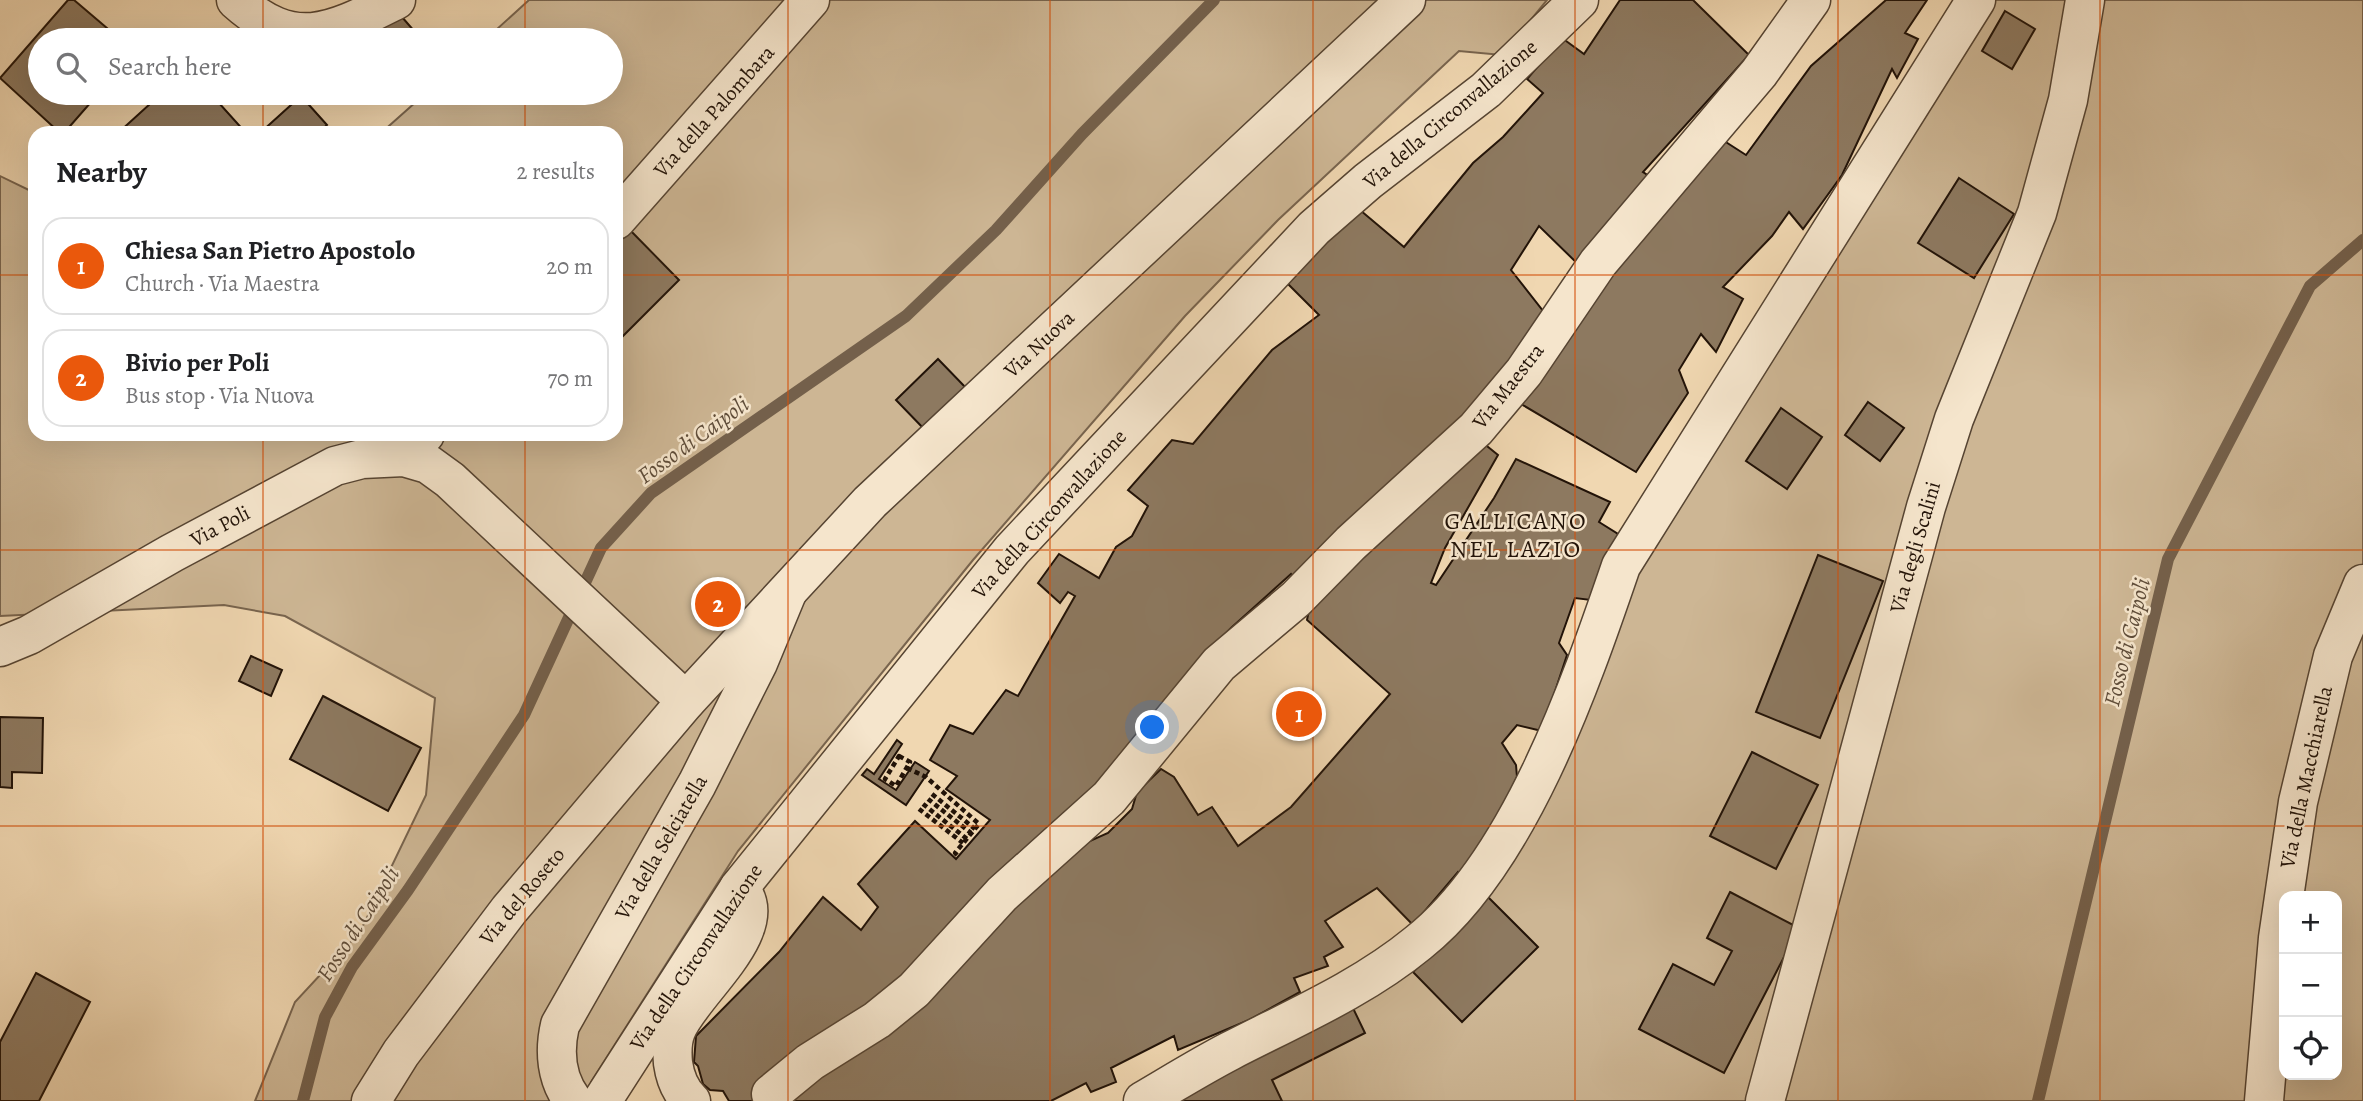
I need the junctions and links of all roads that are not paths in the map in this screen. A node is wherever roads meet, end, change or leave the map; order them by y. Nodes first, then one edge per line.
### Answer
1 (236, 0) edge
2 (396, 0) edge
3 (810, 0) edge
4 (1406, 0) edge
5 (1579, 0) edge
6 (1811, 0) edge
7 (1976, 0) edge
8 (2085, 0) edge
9 (282, 28) edge
10 (325, 28) edge
11 (623, 212) edge
12 (414, 445) edge
13 (2363, 584) edge
14 (787, 593) junction
15 (0, 647) edge
16 (686, 701) junction
17 (739, 888) junction
18 (771, 1094) dead end
19 (371, 1101) edge
20 (573, 1101) edge
21 (602, 1101) edge
22 (691, 1101) edge
23 (1143, 1101) edge
24 (1765, 1101) edge
25 (2264, 1101) edge

1 - 9 street
2 - 10 street
3 - 11 street, Via della Palombara
4 - 14 street, Via Nuova
5 - 17 street, Via della Circonvallazione
6 - 18 street, Via Maestra
7 - 23 street
8 - 24 street, Via degli Scalini
12 - 15 street, Via Poli
12 - 16 street, Via Poli
13 - 25 street, Via della Macchiarella
14 - 16 street, Via Nuova
14 - 20 street, Via della Selciatella
16 - 19 street, Via del Roseto
17 - 21 street, Via della Circonvallazione
17 - 22 street

